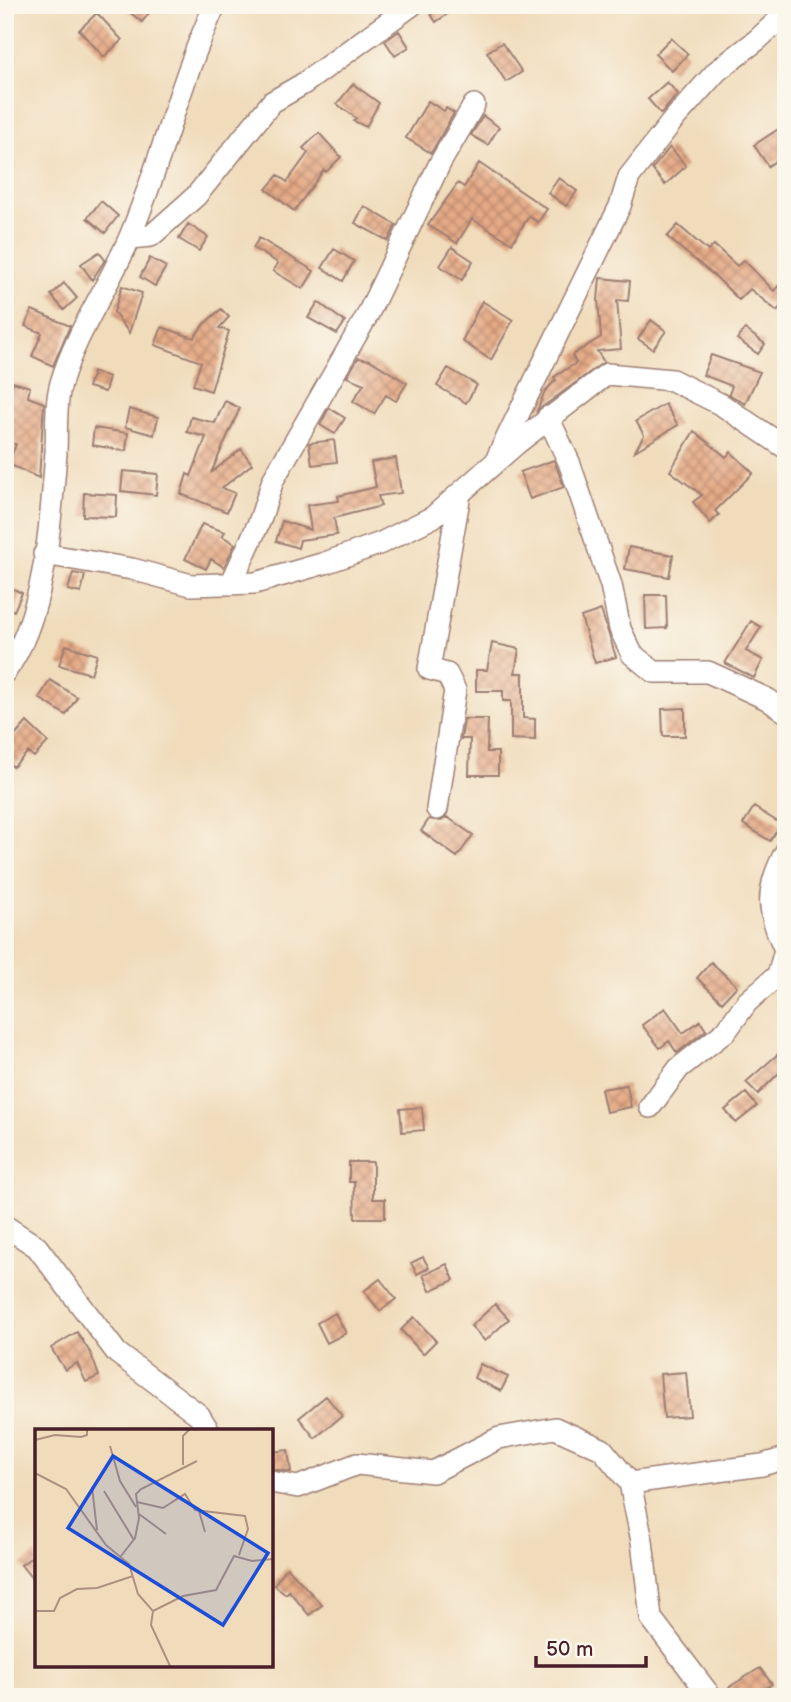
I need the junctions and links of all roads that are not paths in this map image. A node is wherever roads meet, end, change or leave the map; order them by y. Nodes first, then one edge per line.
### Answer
1 (215, 5) edge
2 (412, 5) edge
3 (786, 13) edge
4 (474, 105) dead end
5 (130, 238) junction
6 (548, 417) junction
7 (786, 448) edge
8 (494, 464) junction
9 (460, 494) junction
10 (44, 554) junction
11 (231, 584) junction
12 (5, 672) edge
13 (786, 712) edge
14 (437, 809) dead end
15 (786, 851) edge
16 (785, 950) edge
17 (650, 1107) dead end
18 (5, 1226) edge
19 (208, 1429) edge
20 (786, 1458) edge
21 (273, 1482) edge
22 (630, 1483) junction
23 (711, 1697) edge

1 - 5 street
2 - 5 street
3 - 8 street
4 - 11 street
5 - 10 street
6 - 7 street
6 - 8 street
6 - 13 street
8 - 9 street
9 - 11 street
9 - 14 street
10 - 11 street
10 - 12 street
15 - 16 street
16 - 17 street
18 - 19 street
20 - 22 street
21 - 22 street
22 - 23 street

